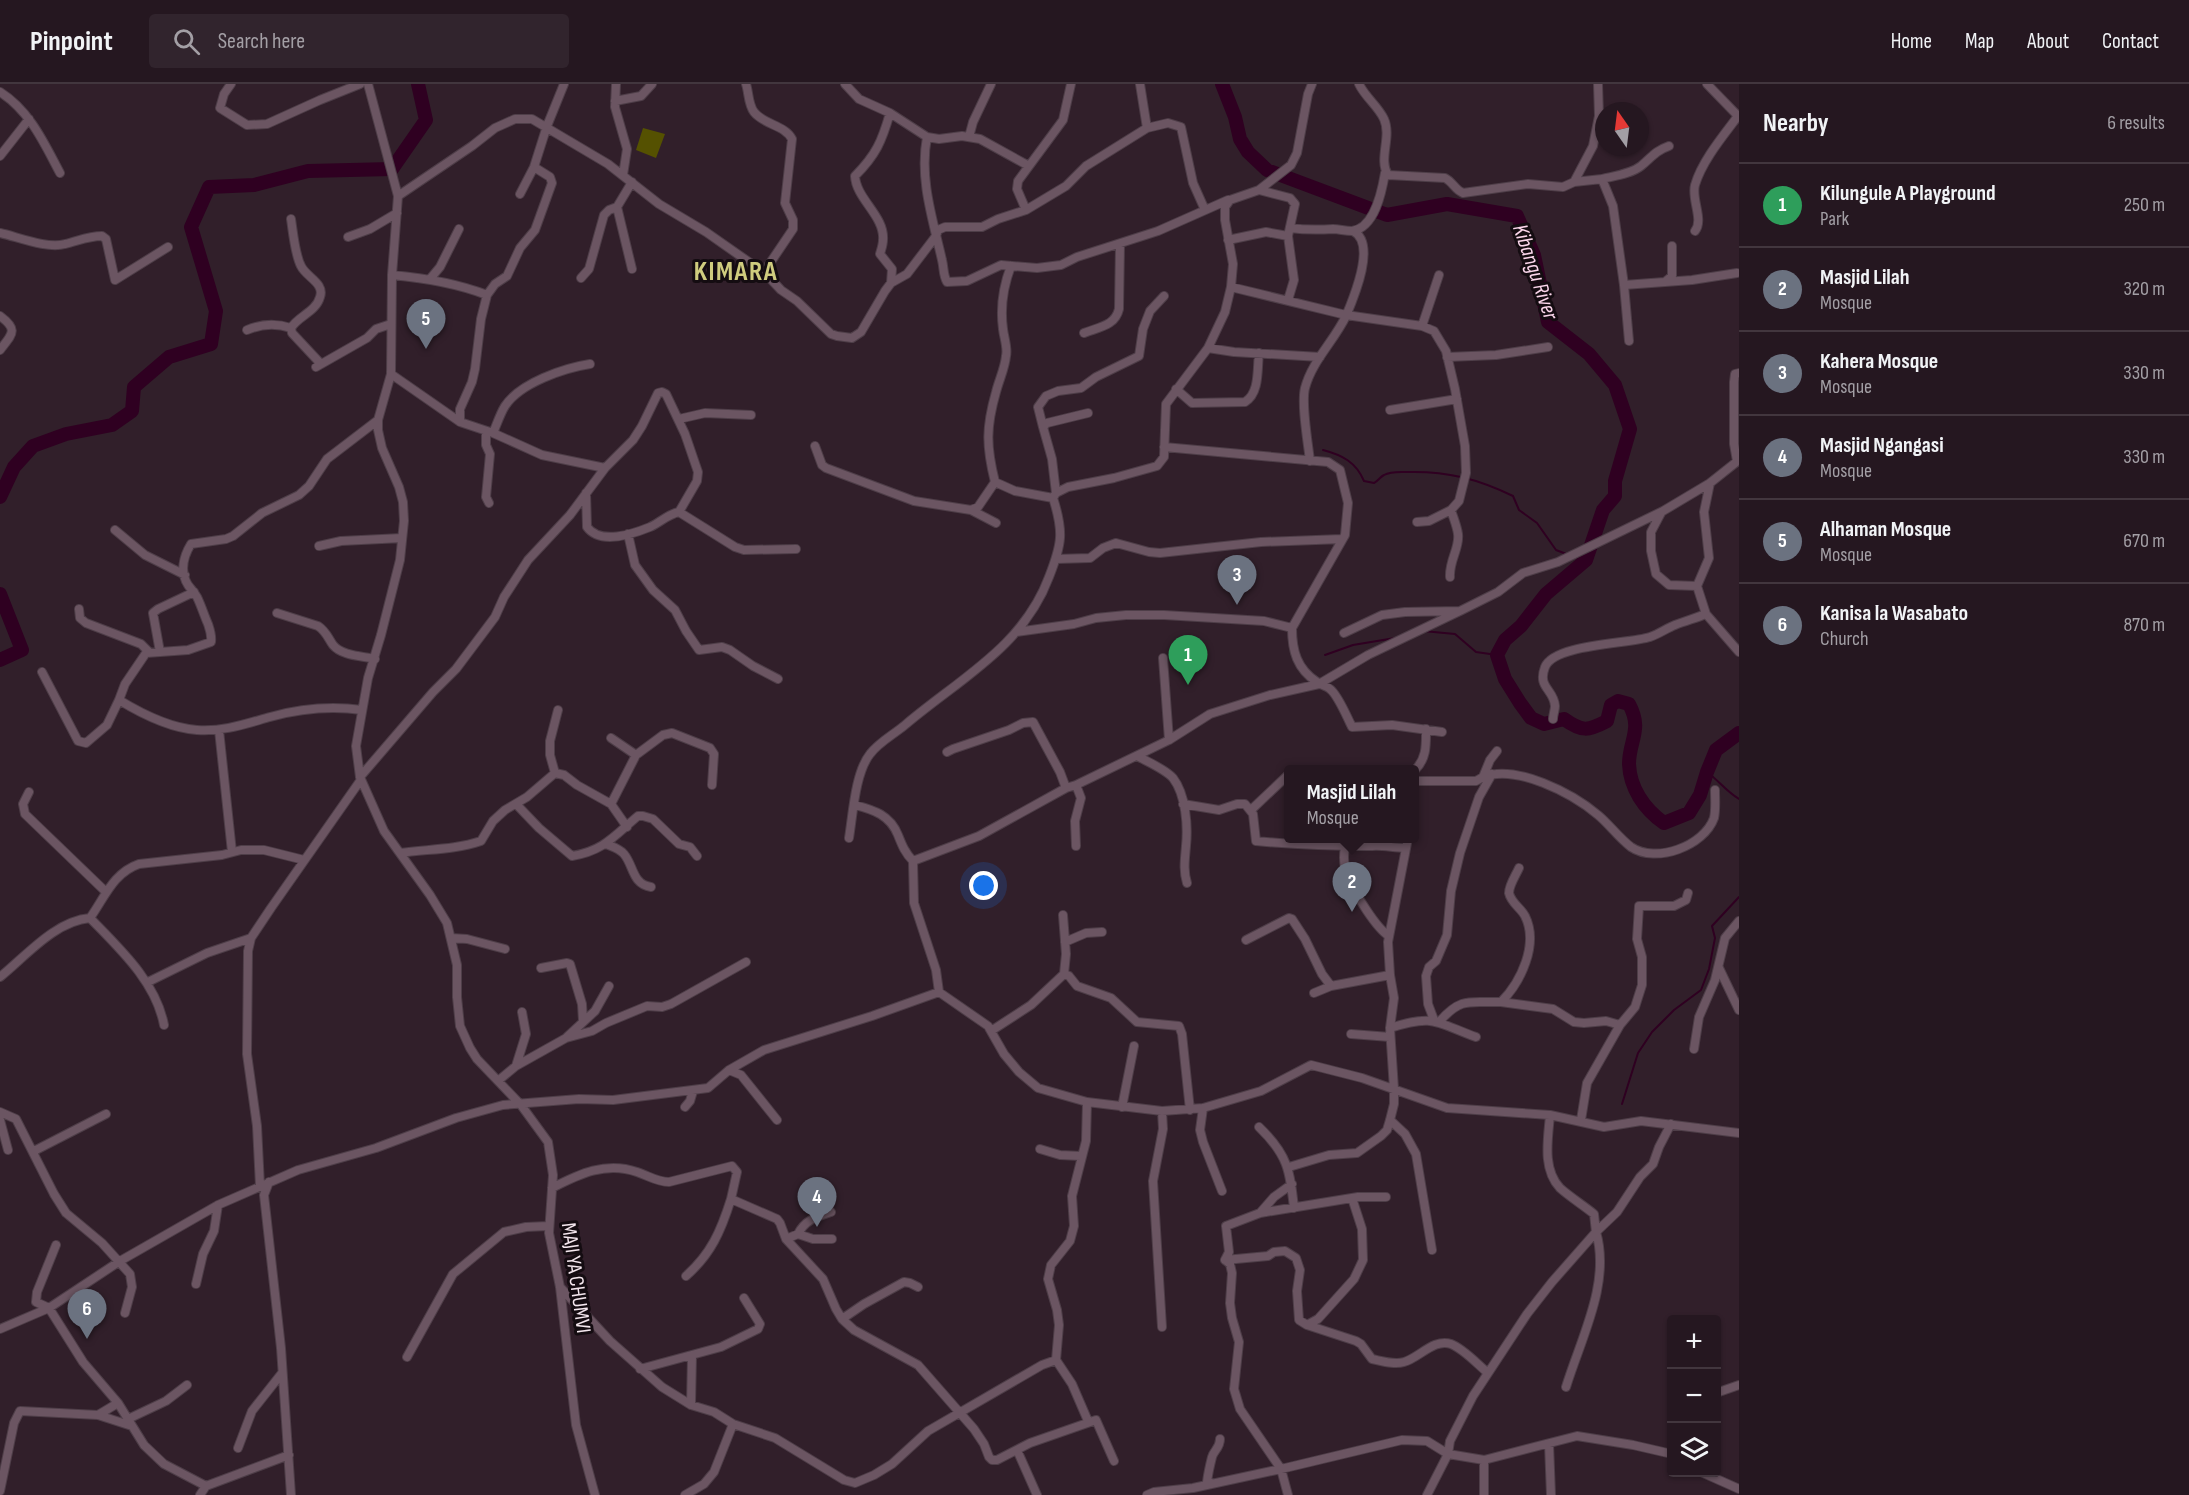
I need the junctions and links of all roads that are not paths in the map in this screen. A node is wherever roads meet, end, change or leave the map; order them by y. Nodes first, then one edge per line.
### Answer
1 (231, 84) edge
2 (360, 84) edge
3 (368, 84) edge
4 (564, 84) edge
5 (616, 84) edge
6 (652, 84) edge
7 (746, 84) edge
8 (845, 84) edge
9 (991, 84) edge
10 (1071, 84) edge
11 (1140, 84) edge
12 (1312, 84) edge
13 (1359, 84) edge
14 (1598, 84) edge
15 (1707, 84) edge
16 (0, 92) edge
17 (615, 100) junction
18 (890, 113) junction
19 (1738, 117) edge
20 (29, 119) junction
21 (547, 126) junction
22 (1147, 128) junction
23 (927, 137) junction
24 (969, 137) junction
25 (1669, 146) dead end
26 (0, 156) edge
27 (1029, 166) junction
28 (534, 167) junction
29 (60, 173) dead end
30 (1385, 173) junction
31 (623, 175) junction
32 (1602, 179) junction
33 (632, 182) junction
34 (1574, 182) junction
35 (1259, 190) junction
36 (520, 194) dead end
37 (398, 195) junction
38 (1230, 200) junction
39 (617, 207) junction
40 (1026, 210) junction
41 (1205, 210) junction
42 (397, 213) junction
43 (291, 219) dead end
44 (459, 229) dead end
45 (1353, 231) junction
46 (1695, 231) dead end
47 (1289, 232) junction
48 (0, 233) edge
49 (348, 237) dead end
50 (936, 237) junction
51 (1228, 240) junction
52 (1120, 244) junction
53 (1672, 246) dead end
54 (168, 247) dead end
55 (1011, 266) junction
56 (632, 269) dead end
57 (764, 272) junction
58 (1737, 273) dead end
59 (392, 275) junction
60 (1438, 275) dead end
61 (581, 278) dead end
62 (429, 279) junction
63 (1666, 281) junction
64 (891, 283) junction
65 (1624, 285) junction
66 (1231, 287) junction
67 (487, 295) junction
68 (1164, 296) dead end
69 (1288, 300) junction
70 (1346, 315) junction
71 (0, 316) edge
72 (390, 324) junction
73 (1422, 326) junction
74 (291, 328) junction
75 (247, 330) dead end
76 (1084, 333) dead end
77 (1629, 341) dead end
78 (1548, 347) dead end
79 (1208, 348) junction
80 (0, 350) edge
81 (1259, 353) junction
82 (1320, 357) junction
83 (1447, 357) junction
84 (590, 364) dead end
85 (391, 374) junction
86 (1739, 374) edge
87 (1176, 389) junction
88 (1457, 399) junction
89 (1390, 410) dead end
90 (1088, 413) dead end
91 (751, 415) dead end
92 (679, 419) junction
93 (378, 420) junction
94 (460, 422) junction
95 (1043, 427) junction
96 (490, 432) junction
97 (815, 446) dead end
98 (1164, 447) junction
99 (1738, 460) edge
100 (1310, 461) junction
101 (605, 468) junction
102 (995, 482) junction
103 (1710, 483) junction
104 (586, 494) junction
105 (1055, 495) junction
106 (489, 503) dead end
107 (971, 510) junction
108 (1451, 510) junction
109 (1662, 511) junction
110 (679, 512) junction
111 (1417, 522) dead end
112 (996, 524) dead end
113 (115, 530) dead end
114 (628, 534) junction
115 (402, 538) junction
116 (1342, 539) junction
117 (319, 546) dead end
118 (796, 549) dead end
119 (1056, 559) junction
120 (185, 575) junction
121 (1450, 577) dead end
122 (1697, 586) junction
123 (194, 592) junction
124 (79, 609) dead end
125 (1460, 611) junction
126 (277, 614) dead end
127 (1706, 614) junction
128 (1292, 628) junction
129 (1016, 632) junction
130 (1344, 633) dead end
131 (149, 652) junction
132 (160, 652) junction
133 (1739, 652) edge
134 (1163, 658) dead end
135 (375, 659) junction
136 (42, 672) dead end
137 (778, 679) dead end
138 (1319, 684) junction
139 (119, 700) junction
140 (362, 710) junction
141 (558, 710) dead end
142 (1553, 719) dead end
143 (1426, 729) junction
144 (219, 730) junction
145 (1442, 732) dead end
146 (610, 738) dead end
147 (1169, 740) junction
148 (1497, 750) dead end
149 (947, 752) dead end
150 (636, 755) junction
151 (1137, 756) junction
152 (1419, 765) edge
153 (555, 773) junction
154 (1492, 774) junction
155 (1483, 777) junction
156 (360, 779) junction
157 (1284, 779) edge
158 (1419, 781) edge
159 (712, 785) dead end
160 (1076, 785) junction
161 (1066, 788) junction
162 (1715, 790) dead end
163 (29, 792) dead end
164 (516, 804) junction
165 (611, 804) junction
166 (1184, 804) junction
167 (855, 805) junction
168 (1251, 810) junction
169 (627, 827) junction
170 (849, 838) dead end
171 (1284, 843) edge
172 (1286, 843) edge
173 (1406, 843) edge
174 (606, 844) junction
175 (1076, 846) dead end
176 (1345, 847) junction
177 (1405, 848) junction
178 (232, 852) junction
179 (400, 853) junction
180 (698, 856) dead end
181 (304, 860) junction
182 (913, 861) junction
183 (1519, 867) dead end
184 (1187, 883) dead end
185 (651, 887) dead end
186 (106, 892) junction
187 (1688, 893) dead end
188 (1064, 915) dead end
189 (90, 918) junction
190 (1739, 921) edge
191 (1102, 932) dead end
192 (1389, 936) junction
193 (251, 938) junction
194 (451, 938) junction
195 (1246, 940) dead end
196 (1065, 942) junction
197 (505, 949) dead end
198 (746, 962) dead end
199 (541, 968) dead end
200 (1719, 968) junction
201 (1064, 974) junction
202 (1390, 975) junction
203 (0, 977) edge
204 (148, 982) junction
205 (609, 986) dead end
206 (1331, 986) junction
207 (939, 992) junction
208 (1314, 993) dead end
209 (1501, 1002) junction
210 (1739, 1010) edge
211 (522, 1012) dead end
212 (583, 1021) junction
213 (1437, 1021) junction
214 (164, 1025) dead end
215 (1620, 1025) junction
216 (991, 1031) junction
217 (1390, 1033) junction
218 (1351, 1034) dead end
219 (1476, 1036) dead end
220 (566, 1038) junction
221 (1134, 1046) dead end
222 (1694, 1049) dead end
223 (516, 1066) junction
224 (729, 1070) junction
225 (499, 1080) junction
226 (1394, 1089) junction
227 (693, 1091) junction
228 (1087, 1102) junction
229 (521, 1105) junction
230 (685, 1107) dead end
231 (1122, 1107) junction
232 (1203, 1108) junction
233 (1190, 1110) junction
234 (1162, 1111) junction
235 (0, 1112) edge
236 (106, 1114) dead end
237 (1550, 1115) junction
238 (0, 1120) edge
239 (777, 1120) dead end
240 (1390, 1120) junction
241 (1581, 1120) junction
242 (1671, 1124) junction
243 (1259, 1127) dead end
244 (1739, 1133) edge
245 (1040, 1149) dead end
246 (8, 1150) dead end
247 (34, 1151) junction
248 (1081, 1156) junction
249 (1288, 1167) junction
250 (269, 1182) junction
251 (1292, 1184) junction
252 (260, 1186) junction
253 (552, 1188) junction
254 (1222, 1191) dead end
255 (1386, 1197) dead end
256 (1352, 1198) junction
257 (731, 1199) junction
258 (218, 1205) junction
259 (1294, 1208) junction
260 (831, 1212) dead end
261 (1260, 1213) junction
262 (548, 1226) junction
263 (1596, 1232) junction
264 (798, 1234) junction
265 (786, 1239) junction
266 (832, 1239) dead end
267 (56, 1245) dead end
268 (1432, 1251) dead end
269 (1225, 1260) junction
270 (120, 1261) junction
271 (686, 1276) dead end
272 (196, 1284) dead end
273 (560, 1287) junction
274 (918, 1287) dead end
275 (744, 1298) dead end
276 (49, 1308) junction
277 (124, 1313) dead end
278 (843, 1319) junction
279 (1307, 1325) junction
280 (1162, 1327) dead end
281 (0, 1329) edge
282 (692, 1355) junction
283 (407, 1357) dead end
284 (1056, 1360) junction
285 (640, 1369) junction
286 (282, 1373) junction
287 (1488, 1373) junction
288 (187, 1384) dead end
289 (1739, 1385) edge
290 (1566, 1387) dead end
291 (1721, 1391) edge
292 (118, 1403) junction
293 (691, 1405) junction
294 (959, 1413) junction
295 (98, 1415) junction
296 (1088, 1421) junction
297 (130, 1422) junction
298 (734, 1424) junction
299 (1220, 1439) dead end
300 (1549, 1444) junction
301 (238, 1448) dead end
302 (1017, 1450) junction
303 (1667, 1453) edge
304 (1448, 1454) junction
305 (289, 1455) junction
306 (1484, 1460) junction
307 (1114, 1461) dead end
308 (1281, 1469) junction
309 (1710, 1477) edge
310 (1211, 1483) junction
311 (206, 1486) junction
312 (1739, 1489) edge
313 (0, 1491) edge
314 (200, 1495) edge
315 (291, 1495) edge
316 (595, 1495) edge
317 (686, 1495) edge
318 (1037, 1495) edge
319 (1147, 1495) edge
320 (1288, 1495) edge
321 (1427, 1495) edge
322 (1484, 1495) edge
323 (1551, 1495) edge

1 - 2 street
3 - 37 street
4 - 21 street
5 - 17 street
6 - 17 street
7 - 57 street
8 - 18 street
9 - 24 street
10 - 27 street
11 - 22 street
12 - 35 street
13 - 30 street
14 - 34 street
15 - 19 street
16 - 20 street
17 - 31 street
18 - 23 street
18 - 64 street
19 - 46 street
20 - 26 street
20 - 29 street
21 - 28 street
21 - 31 street
21 - 37 street
22 - 40 street
22 - 41 street
23 - 24 street
23 - 50 street
24 - 27 street
25 - 32 street
27 - 40 street
28 - 36 street
28 - 67 street
30 - 34 street
30 - 45 street
31 - 33 street
32 - 34 street
32 - 65 street
33 - 39 street
33 - 57 street
35 - 38 street
35 - 47 street
37 - 42 street
38 - 41 street
38 - 51 street
39 - 56 street
39 - 61 street
40 - 50 street
41 - 52 street
42 - 49 street
42 - 59 street
43 - 74 street
44 - 62 street
45 - 47 street
45 - 70 street
47 - 51 street
47 - 69 street
48 - 54 street
50 - 55 street
50 - 64 street
51 - 66 street
52 - 55 street
52 - 76 street
53 - 63 street
55 - 102 street
57 - 64 street
58 - 63 street
59 - 62 street
59 - 72 street
60 - 73 street
62 - 67 street
63 - 65 street
65 - 77 street
66 - 69 street
66 - 79 street
67 - 94 street
68 - 95 street
69 - 70 street
70 - 73 street
70 - 82 street
71 - 80 street
72 - 74 street
72 - 85 street
73 - 83 street
74 - 75 street
78 - 83 street
79 - 81 street
79 - 87 street
81 - 82 street
81 - 87 street
82 - 100 street
83 - 88 street
84 - 96 street
85 - 93 street
85 - 94 street
86 - 99 street
87 - 98 street
88 - 89 street
88 - 108 street
90 - 95 street
91 - 92 street
92 - 101 street
92 - 110 street
93 - 115 street, MAJI YA CHUMVI
93 - 120 street
94 - 96 street
95 - 105 street
96 - 101 street
96 - 106 street
97 - 107 street
98 - 100 street
98 - 105 street
99 - 103 street
100 - 116 street
101 - 104 street
102 - 105 street
102 - 107 street
103 - 109 street
103 - 122 street
104 - 114 street
104 - 156 street
105 - 119 street
107 - 112 street
108 - 111 street
108 - 121 street
109 - 122 street
109 - 125 street
110 - 114 street
110 - 118 street
113 - 120 street
114 - 137 street
115 - 117 street
115 - 135 street, MAJI YA CHUMVI
116 - 119 street
116 - 128 street
119 - 129 street
120 - 123 street
122 - 127 street
123 - 132 street
123 - 132 street
124 - 131 street
125 - 130 street
125 - 138 street
126 - 135 street
127 - 133 street
127 - 142 street
128 - 129 street
128 - 138 street
129 - 167 street
131 - 132 street
131 - 139 street
134 - 147 street
135 - 140 street, MAJI YA CHUMVI
136 - 139 street
138 - 143 street
138 - 147 street
139 - 144 street
140 - 144 street
140 - 156 street, MAJI YA CHUMVI
141 - 153 street
143 - 145 street
143 - 152 street
144 - 178 street
146 - 150 street
147 - 151 street
148 - 155 street
149 - 161 street
150 - 159 street
150 - 165 street
151 - 160 street
151 - 166 street
153 - 164 street
153 - 165 street
154 - 155 street
154 - 162 street
154 - 213 street
155 - 158 street
156 - 179 street, MAJI YA CHUMVI
156 - 181 street
157 - 168 street
160 - 161 street
160 - 175 street
161 - 182 street
163 - 186 street
164 - 174 street
164 - 179 street
165 - 169 street
166 - 168 street
166 - 184 street
167 - 170 street
167 - 182 street
168 - 171 street
169 - 174 street
169 - 180 street
172 - 176 street
173 - 177 street
174 - 185 street
176 - 177 street
176 - 192 street
177 - 192 street
178 - 181 street
178 - 186 street
179 - 194 street, MAJI YA CHUMVI
181 - 193 street
182 - 207 street
183 - 209 street
186 - 189 street
187 - 215 street
188 - 196 street
189 - 203 street
189 - 204 street
190 - 200 street
191 - 196 street
192 - 202 street
193 - 204 street
193 - 252 street
194 - 197 street
194 - 225 street, MAJI YA CHUMVI
195 - 206 street
196 - 201 street
198 - 220 street
199 - 212 street
200 - 210 street
200 - 222 street
201 - 216 street
201 - 233 street
202 - 206 street
202 - 217 street
204 - 214 street
205 - 212 street
206 - 208 street
207 - 216 street
207 - 224 street
209 - 213 street
209 - 215 street
211 - 223 street
212 - 220 street
213 - 217 street
213 - 219 street
215 - 241 street
216 - 228 street
217 - 218 street
217 - 226 street
220 - 223 street
221 - 231 street
223 - 225 street
224 - 227 street
224 - 239 street
225 - 229 street, MAJI YA CHUMVI
226 - 232 street
226 - 237 street
226 - 240 street
227 - 229 street
227 - 230 street
228 - 231 street
228 - 248 street
229 - 250 street
229 - 253 street, MAJI YA CHUMVI
231 - 234 street
232 - 233 street
232 - 254 street
233 - 234 street
234 - 280 street
235 - 247 street
236 - 247 street
237 - 241 street
237 - 263 street
238 - 246 street
240 - 249 street
240 - 268 street
241 - 242 street
242 - 244 street
242 - 263 street
243 - 249 street
245 - 248 street
247 - 270 street
248 - 284 street
249 - 251 street
250 - 252 street
250 - 286 street
251 - 259 street
251 - 261 street
252 - 258 street
253 - 257 street
253 - 262 street, MAJI YA CHUMVI
255 - 256 street
256 - 259 street
256 - 279 street
257 - 265 street
257 - 271 street
258 - 270 street
258 - 272 street
259 - 261 street
260 - 264 street
261 - 269 street
262 - 273 street, MAJI YA CHUMVI
262 - 283 street
263 - 287 street
263 - 290 street
264 - 265 street
264 - 266 street
265 - 278 street
267 - 276 street
269 - 279 street
269 - 308 street
270 - 276 street
270 - 277 street
273 - 285 street
273 - 316 street, MAJI YA CHUMVI
274 - 278 street
275 - 282 street
276 - 281 street
276 - 292 street
278 - 294 street
279 - 287 street
282 - 285 street
282 - 293 street
284 - 294 street
284 - 296 street
285 - 293 street
286 - 301 street
286 - 305 street
287 - 304 street
288 - 297 street
289 - 291 street
292 - 295 street
292 - 297 street
293 - 298 street
294 - 298 street
294 - 302 street
295 - 297 street
295 - 313 street
296 - 302 street
296 - 307 street
297 - 311 street
298 - 317 street
299 - 310 street
300 - 303 street
300 - 306 street
300 - 323 street
302 - 318 street
304 - 306 street
304 - 308 street
304 - 321 street
305 - 311 street
305 - 315 street
306 - 322 street
308 - 310 street
308 - 320 street
309 - 312 street
310 - 319 street
311 - 314 street

